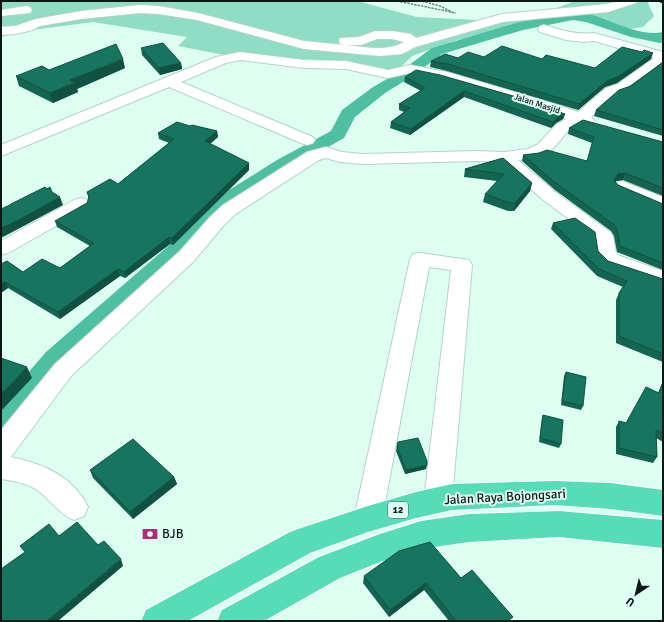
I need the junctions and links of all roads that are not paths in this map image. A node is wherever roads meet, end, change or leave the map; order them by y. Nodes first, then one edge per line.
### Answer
1 (618, 1) edge
2 (632, 1) edge
3 (30, 13) edge
4 (221, 13) junction
5 (3, 17) edge
6 (210, 19) junction
7 (544, 30) dead end
8 (406, 40) junction
9 (365, 46) junction
10 (663, 57) edge
11 (170, 82) junction
12 (578, 118) junction
13 (601, 125) edge
14 (307, 140) dead end
15 (1, 151) edge
16 (504, 157) junction
17 (622, 186) edge
18 (81, 204) dead end
19 (663, 204) edge
20 (1, 249) edge
21 (663, 278) edge
22 (1, 450) edge
23 (1, 467) edge
24 (438, 500) junction
25 (663, 503) edge
26 (74, 506) dead end
27 (368, 519) junction
28 (663, 534) edge
29 (157, 621) edge
30 (233, 621) edge

1 - 8 street
2 - 8 street
3 - 4 street
3 - 5 street
3 - 5 street
3 - 6 street
4 - 6 street
4 - 9 street
6 - 9 street
7 - 10 street
8 - 9 street
10 - 12 street
11 - 12 street, Jalan Masjid
11 - 14 street
11 - 15 street
12 - 13 street, Jalan Masjid
12 - 16 street
16 - 21 street
16 - 22 street
17 - 19 street
18 - 20 street
23 - 26 street
24 - 25 highway, Jalan Raya Bojongsari / 12
24 - 27 highway, Jalan Raya Bojongsari / 12
24 - 27 street
27 - 29 highway, Jalan Raya Bojongsari / 12
28 - 30 highway

